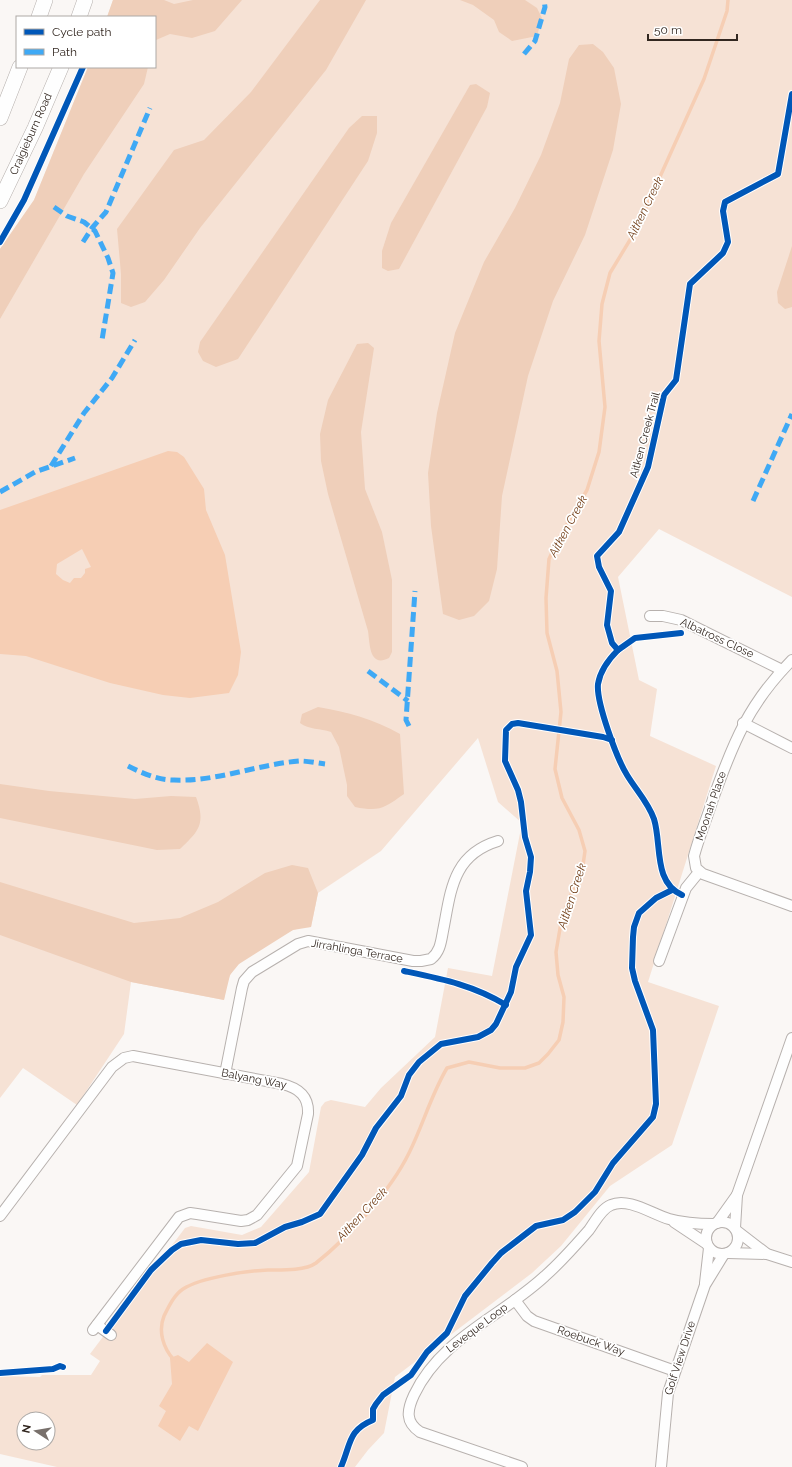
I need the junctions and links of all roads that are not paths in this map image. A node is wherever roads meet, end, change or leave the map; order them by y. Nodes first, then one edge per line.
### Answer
1 (45, 0) edge
2 (85, 0) edge
3 (39, 16) edge
4 (79, 16) edge
5 (20, 68) edge
6 (61, 68) edge
7 (0, 118) edge
8 (0, 201) edge
9 (650, 616) dead end
10 (792, 660) edge
11 (782, 670) junction
12 (744, 723) junction
13 (792, 748) edge
14 (498, 841) dead end
15 (699, 872) junction
16 (792, 906) edge
17 (659, 961) dead end
18 (792, 1038) edge
19 (225, 1074) junction
20 (737, 1195) junction
21 (0, 1216) edge
22 (669, 1219) junction
23 (716, 1223) junction
24 (736, 1230) junction
25 (708, 1246) junction
26 (726, 1254) junction
27 (767, 1254) junction
28 (792, 1262) edge
29 (705, 1285) junction
30 (515, 1300) junction
31 (111, 1335) dead end
32 (675, 1371) junction
33 (660, 1464) edge
34 (522, 1467) edge

1 - 3 main road
2 - 4 main road
5 - 7 main road
6 - 8 main road, Craigieburn Road
9 - 11 street, Albatross Close
10 - 11 street, Moonah Place
11 - 12 street, Moonah Place
12 - 13 street
12 - 15 street, Moonah Place
14 - 19 street, Jirrahlinga Terrace
15 - 16 street
15 - 17 street
18 - 20 street
19 - 21 street, Balyang Way
19 - 31 street, Balyang Way
20 - 23 street
20 - 24 street
22 - 23 street, Leveque Loop
22 - 25 street, Leveque Loop
22 - 30 street, Leveque Loop
23 - 24 street
23 - 25 street
24 - 26 street
24 - 27 street
25 - 26 street
25 - 29 street, Golf View Drive
26 - 27 street
26 - 29 street, Golf View Drive
27 - 28 street
29 - 32 street, Golf View Drive
30 - 32 street, Roebuck Way
30 - 34 street, Leveque Loop
32 - 33 street, Golf View Drive

